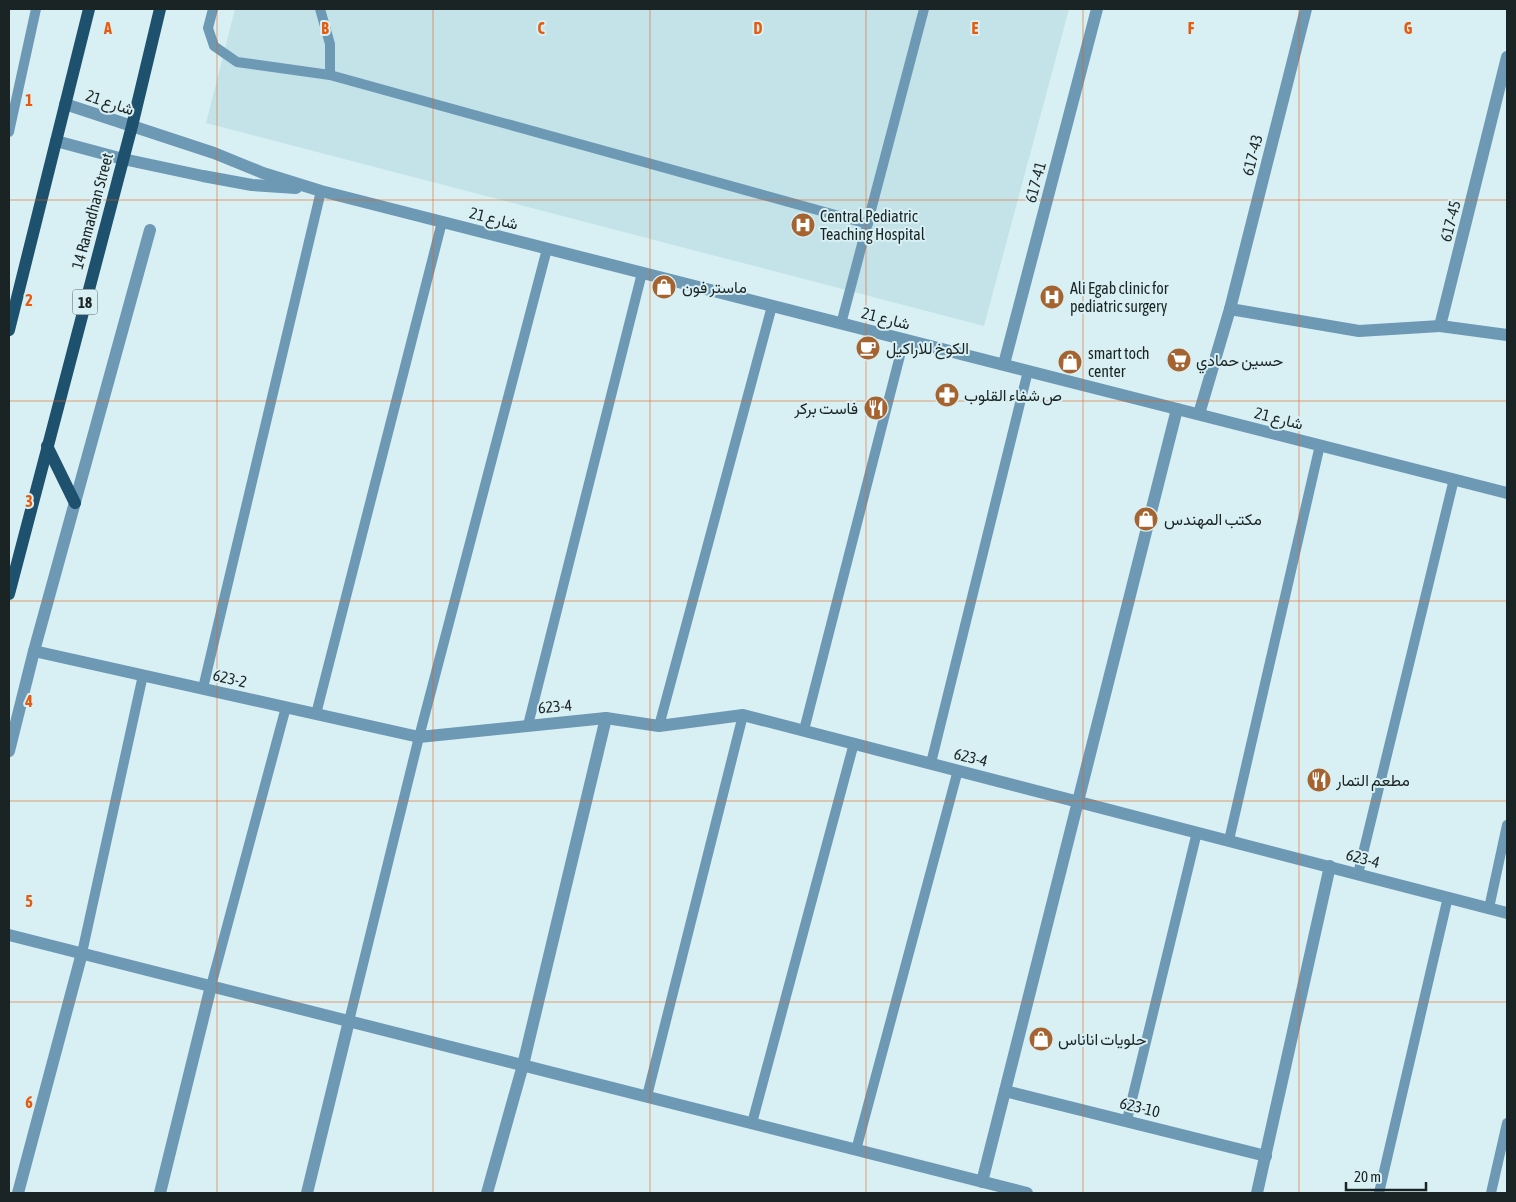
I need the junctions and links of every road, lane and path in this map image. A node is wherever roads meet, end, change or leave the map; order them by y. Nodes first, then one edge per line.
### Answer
1 (36, 9) edge
2 (88, 9) edge
3 (160, 9) edge
4 (213, 9) edge
5 (320, 9) edge
6 (924, 9) edge
7 (1097, 9) edge
8 (1306, 9) edge
9 (1507, 57) edge
10 (330, 75) junction
11 (65, 104) junction
12 (132, 126) junction
13 (9, 132) edge
14 (56, 141) junction
15 (123, 159) junction
16 (318, 190) junction
17 (442, 222) junction
18 (868, 224) junction
19 (150, 230) dead end
20 (547, 249) junction
21 (642, 273) junction
22 (772, 306) junction
23 (1230, 309) junction
24 (842, 324) junction
25 (1440, 326) junction
26 (9, 330) edge
27 (1507, 335) edge
28 (904, 340) junction
29 (1004, 364) junction
30 (1028, 371) junction
31 (1177, 409) junction
32 (1199, 414) junction
33 (1320, 445) junction
34 (47, 446) junction
35 (1454, 479) junction
36 (1507, 493) edge
37 (75, 503) junction
38 (9, 594) edge
39 (34, 651) junction
40 (143, 675) junction
41 (203, 688) junction
42 (286, 707) junction
43 (316, 714) junction
44 (743, 715) junction
45 (606, 718) junction
46 (528, 725) junction
47 (659, 726) junction
48 (804, 730) junction
49 (419, 737) junction
50 (854, 743) junction
51 (9, 751) edge
52 (931, 763) junction
53 (958, 770) junction
54 (1078, 801) junction
55 (1507, 826) edge
56 (1197, 832) junction
57 (1229, 840) junction
58 (1330, 866) junction
59 (1358, 874) junction
60 (1448, 897) junction
61 (1489, 908) junction
62 (1507, 912) edge
63 (9, 935) edge
64 (82, 953) junction
65 (211, 986) junction
66 (349, 1021) junction
67 (524, 1065) junction
68 (1005, 1090) junction
69 (647, 1096) junction
70 (1127, 1120) junction
71 (752, 1123) junction
72 (1507, 1124) edge
73 (856, 1150) junction
74 (1266, 1156) junction
75 (982, 1182) junction
76 (18, 1193) edge
77 (160, 1193) edge
78 (307, 1193) edge
79 (486, 1193) edge
80 (1027, 1193) edge
81 (1257, 1193) edge
82 (1379, 1193) edge
83 (1491, 1193) edge

1 - 13 lane
2 - 11 main road
3 - 12 main road, 14 Ramadhan Street / 18
4 - 10 lane
5 - 10 lane
6 - 18 lane
7 - 29 street, 617-41
8 - 23 street, 617-43
9 - 25 street, 617-45
10 - 18 lane
11 - 12 street, شارع 21
11 - 14 main road
12 - 15 main road, 14 Ramadhan Street / 18
12 - 16 street, شارع 21
14 - 15 street, شارع 21
14 - 26 main road
15 - 16 street, شارع 21
15 - 34 main road, 14 Ramadhan Street / 18
16 - 17 street, شارع 21
16 - 41 lane
17 - 20 street, شارع 21
17 - 43 lane
18 - 24 lane
19 - 37 street
20 - 21 street, شارع 21
20 - 49 lane
21 - 22 street, شارع 21
21 - 46 lane
22 - 24 street, شارع 21
22 - 47 lane
23 - 25 street
23 - 32 street, 617-43
24 - 28 street, شارع 21
25 - 27 street
28 - 29 street, شارع 21
28 - 48 lane
29 - 30 street, شارع 21
30 - 31 street, شارع 21
30 - 52 lane
31 - 32 street, شارع 21
31 - 54 street
32 - 33 street, شارع 21
33 - 35 street, شارع 21
33 - 57 lane
34 - 37 main road
34 - 38 main road, 14 Ramadhan Street / 18
35 - 36 street, شارع 21
35 - 59 lane
37 - 39 street
39 - 40 street, 623-2
39 - 51 street
40 - 41 street, 623-2
40 - 64 lane
41 - 42 street, 623-2
42 - 43 street, 623-2
42 - 65 lane
43 - 49 street, 623-2
44 - 47 street, 623-4
44 - 48 street, 623-4
44 - 69 lane
45 - 46 street, 623-4
45 - 47 street, 623-4
45 - 67 street
46 - 49 street, 623-4
48 - 50 street, 623-4
49 - 66 lane
50 - 52 street, 623-4
50 - 71 lane
52 - 53 street, 623-4
53 - 54 street, 623-4
53 - 73 lane
54 - 56 street, 623-4
54 - 68 street
55 - 61 lane
56 - 57 street, 623-4
56 - 70 lane
57 - 58 street, 623-4
58 - 59 street, 623-4
58 - 74 street
59 - 60 street, 623-4
60 - 61 street, 623-4
60 - 82 lane
61 - 62 street, 623-4
63 - 64 street
64 - 65 street
64 - 76 street
65 - 66 street
65 - 77 street
66 - 67 street
66 - 78 street
67 - 69 street
67 - 79 street
68 - 70 street, 623-10
68 - 75 street
69 - 71 street
70 - 74 street, 623-10
71 - 73 street
72 - 83 lane
73 - 75 street
74 - 81 street
75 - 80 street

